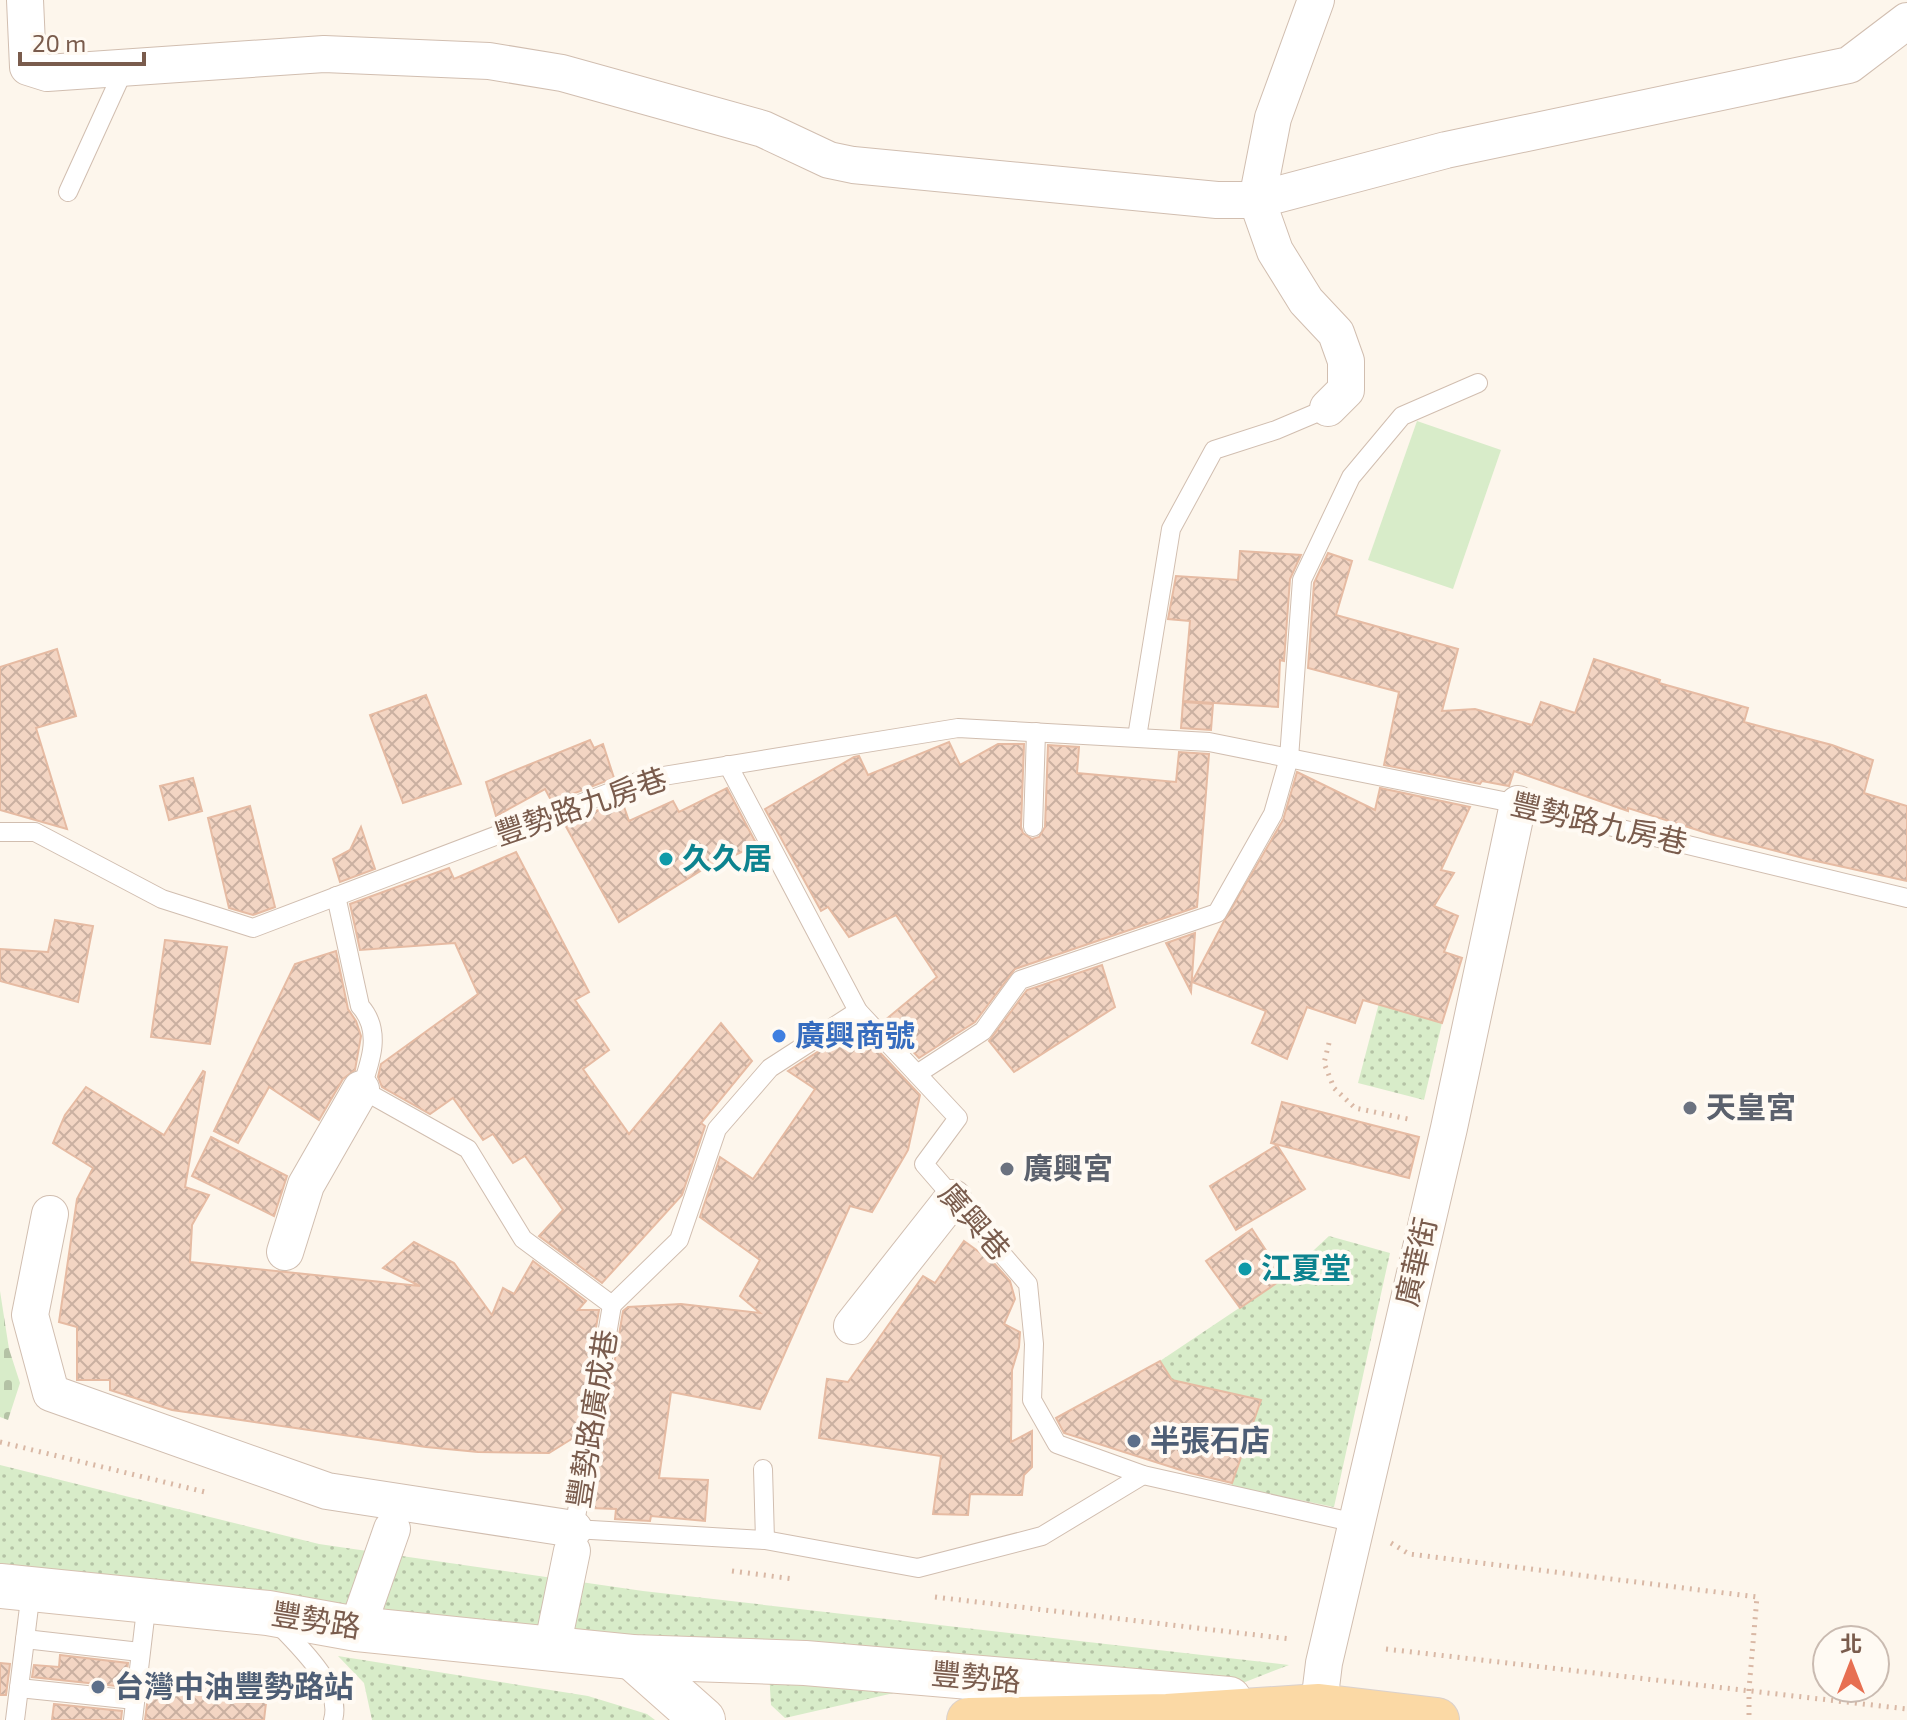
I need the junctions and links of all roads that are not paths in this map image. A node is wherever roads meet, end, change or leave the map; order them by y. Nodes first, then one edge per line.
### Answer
1 (25, 0) edge
2 (1316, 0) edge
3 (1907, 21) edge
4 (125, 67) junction
5 (68, 192) dead end
6 (1257, 200) junction
7 (1478, 383) dead end
8 (1328, 408) joint
9 (1036, 732) junction
10 (1137, 737) junction
11 (1289, 758) junction
12 (728, 765) junction
13 (1518, 804) junction
14 (1033, 827) dead end
15 (0, 832) edge
16 (336, 896) junction
17 (1907, 898) edge
18 (858, 1011) junction
19 (917, 1074) junction
20 (361, 1089) junction
21 (953, 1198) junction
22 (50, 1214) dead end
23 (285, 1252) dead end
24 (612, 1305) junction
25 (852, 1326) dead end
26 (763, 1469) dead end
27 (1143, 1475) junction
28 (405, 1521) junction
29 (1356, 1523) junction
30 (573, 1540) junction
31 (765, 1540) junction
32 (16, 1588) edge
33 (147, 1601) junction
34 (268, 1613) junction
35 (357, 1629) junction
36 (25, 1639) junction
37 (552, 1648) junction
38 (140, 1652) junction
39 (632, 1657) junction
40 (20, 1682) junction
41 (136, 1694) junction
42 (1318, 1713) edge
43 (15, 1720) edge
44 (133, 1720) edge
45 (333, 1720) edge
46 (703, 1720) edge
47 (969, 1720) edge
48 (1437, 1720) edge

1 - 4 street
2 - 6 street
3 - 6 street
4 - 5 lane
4 - 6 street
6 - 8 street
7 - 11 lane
8 - 10 lane
9 - 10 lane, 豐勢路九房巷
9 - 12 lane, 豐勢路九房巷
9 - 14 lane
10 - 11 lane, 豐勢路九房巷
11 - 13 lane, 豐勢路九房巷
11 - 19 lane
12 - 16 lane, 豐勢路九房巷
12 - 18 lane, 廣興巷
13 - 17 lane, 豐勢路九房巷
13 - 29 street, 廣華街
15 - 16 lane, 豐勢路九房巷
16 - 20 lane
18 - 19 lane, 廣興巷
18 - 24 lane
19 - 21 lane, 廣興巷
20 - 23 street
20 - 24 lane, 豐勢路廣成巷
21 - 25 street
21 - 27 lane, 廣興巷
22 - 28 street
24 - 30 lane, 豐勢路廣成巷
26 - 31 lane
27 - 29 lane, 廣興巷
27 - 31 lane, 豐勢路廣成巷
28 - 30 street
28 - 35 street
29 - 42 street, 廣華街
30 - 31 lane, 豐勢路廣成巷
30 - 37 street
32 - 33 street, 豐勢路
32 - 36 lane
33 - 34 street, 豐勢路
33 - 38 lane
34 - 35 street, 豐勢路
34 - 45 lane
35 - 37 street, 豐勢路
36 - 38 lane
36 - 40 lane
37 - 39 street, 豐勢路
38 - 41 lane
39 - 42 street, 豐勢路
39 - 46 street
40 - 41 lane
40 - 43 lane
41 - 44 lane
42 - 47 main road, 豐勢路
42 - 48 main road, 豐勢路

